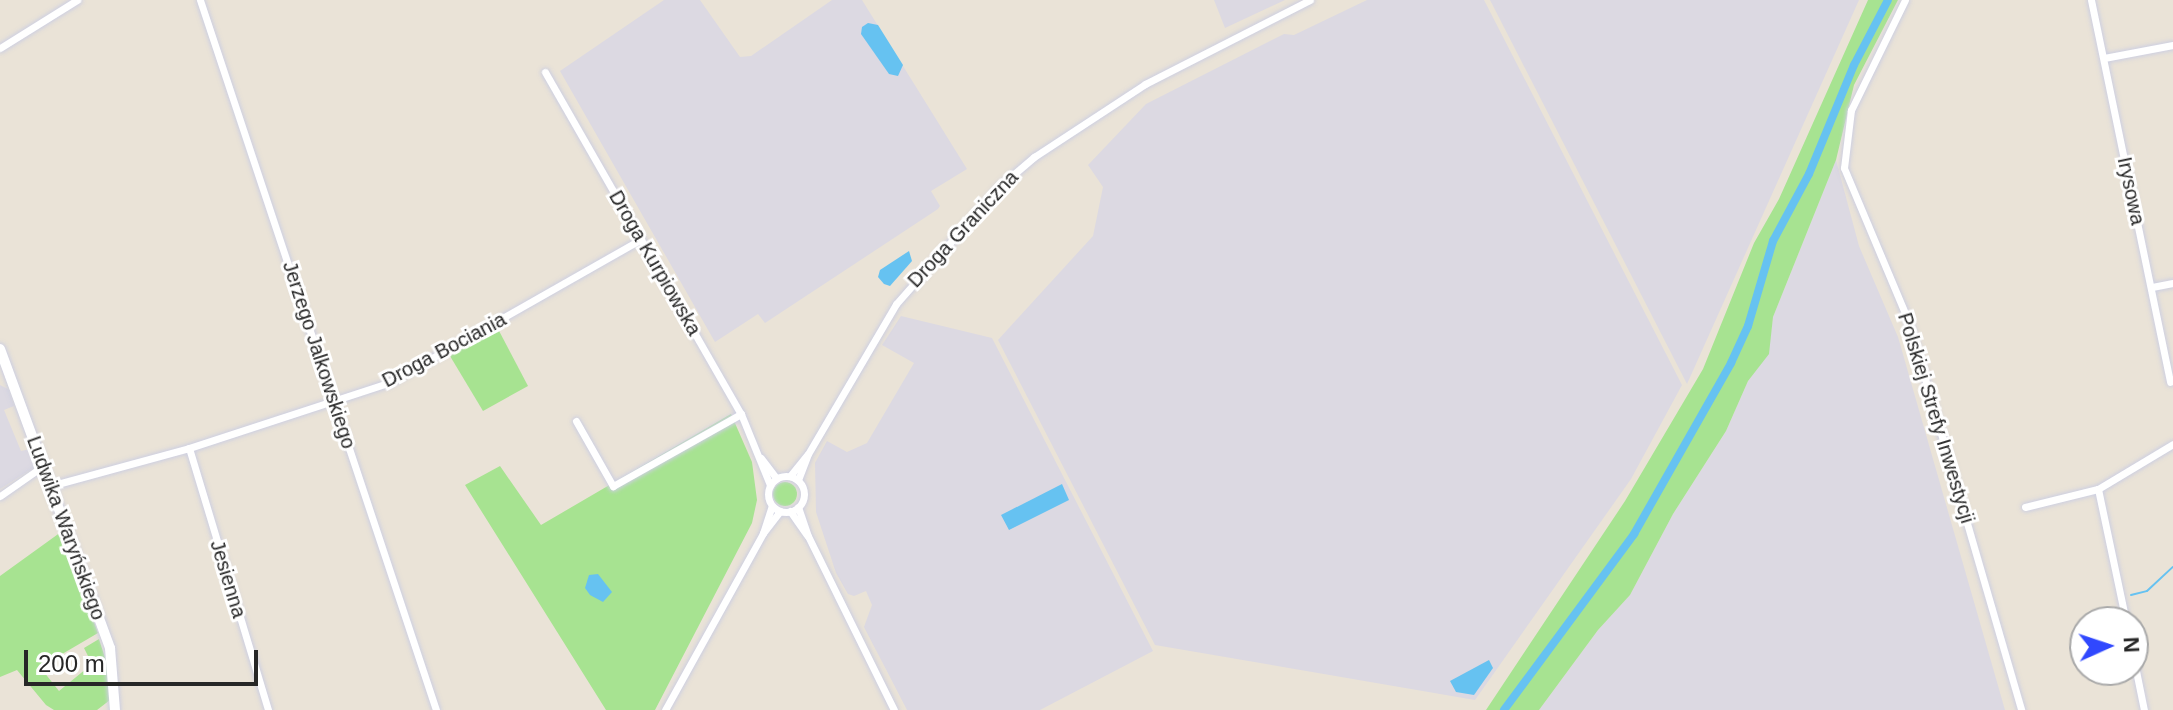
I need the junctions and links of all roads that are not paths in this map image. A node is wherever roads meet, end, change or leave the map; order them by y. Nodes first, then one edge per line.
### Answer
1 (77, 0) edge
2 (200, 0) edge
3 (1310, 0) edge
4 (1905, 0) edge
5 (2091, 0) edge
6 (2173, 45) edge
7 (0, 48) edge
8 (2104, 58) junction
9 (545, 72) dead end
10 (641, 239) junction
11 (2173, 283) edge
12 (2152, 287) junction
13 (0, 349) edge
14 (2170, 382) dead end
15 (333, 400) junction
16 (741, 414) junction
17 (576, 421) dead end
18 (2173, 444) edge
19 (189, 448) junction
20 (43, 466) junction
21 (794, 478) junction
22 (773, 482) junction
23 (50, 486) junction
24 (2098, 489) junction
25 (0, 496) edge
26 (772, 506) junction
27 (2025, 507) dead end
28 (794, 509) junction
29 (780, 511) junction
30 (763, 533) junction
31 (2123, 606) edge
32 (2139, 686) edge
33 (115, 710) edge
34 (268, 710) edge
35 (436, 710) edge
36 (665, 710) edge
37 (894, 710) edge
38 (2021, 710) edge
39 (2144, 710) edge

1 - 7 street
2 - 15 street, Jerzego Jalkowskiego
3 - 21 street, Droga Graniczna
4 - 38 street, Polskiej Strefy Inwestycji
5 - 8 street, Irysowa
6 - 8 street
8 - 12 street, Irysowa
9 - 10 street, Droga Kurpiowska
10 - 15 street, Droga Bociania
10 - 16 street, Droga Kurpiowska
11 - 12 street
12 - 14 street, Irysowa
13 - 20 street, Ludwika Waryńskiego
15 - 19 street, Droga Bociania
15 - 35 street, Jerzego Jalkowskiego
16 - 17 street
16 - 22 street, Droga Kurpiowska
18 - 24 street
19 - 23 street, Droga Bociania
19 - 34 street, Jesienna
20 - 23 street, Ludwika Waryńskiego
20 - 25 street
21 - 22 street
21 - 28 street
22 - 26 street
23 - 33 street, Ludwika Waryńskiego
24 - 27 street
24 - 31 street
26 - 29 street
26 - 30 street
28 - 29 street
28 - 37 street
29 - 30 street
30 - 36 street
32 - 39 street

